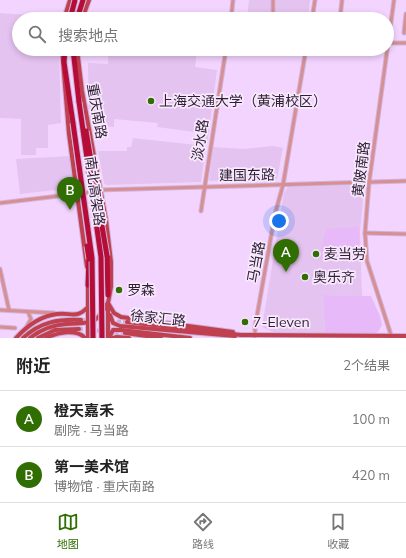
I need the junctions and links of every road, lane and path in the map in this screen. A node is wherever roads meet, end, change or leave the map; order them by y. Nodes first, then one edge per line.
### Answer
1 (70, 0) edge
2 (75, 0) edge
3 (83, 0) edge
4 (89, 0) edge
5 (233, 0) edge
6 (273, 0) edge
7 (315, 0) edge
8 (342, 0) edge
9 (394, 0) edge
10 (66, 8) junction
11 (65, 12) edge
12 (72, 12) edge
13 (73, 12) edge
14 (79, 12) edge
15 (84, 12) edge
16 (232, 12) edge
17 (273, 12) edge
18 (313, 12) edge
19 (341, 12) edge
20 (392, 12) edge
21 (406, 14) edge
22 (404, 33) dead end
23 (394, 43) edge
24 (406, 43) edge
25 (63, 56) edge
26 (64, 56) edge
27 (76, 56) edge
28 (76, 56) edge
29 (76, 56) edge
30 (225, 56) edge
31 (305, 56) edge
32 (385, 56) edge
33 (79, 102) junction
34 (73, 123) junction
35 (406, 181) edge
36 (369, 183) junction
37 (283, 186) junction
38 (204, 187) junction
39 (100, 190) junction
40 (95, 191) junction
41 (80, 193) junction
42 (0, 202) edge
43 (201, 211) dead end
44 (365, 233) junction
45 (406, 234) edge
46 (0, 269) edge
47 (88, 285) junction
48 (108, 295) junction
49 (108, 302) junction
50 (89, 306) junction
51 (0, 310) edge
52 (9, 310) junction
53 (28, 312) junction
54 (57, 314) junction
55 (81, 320) tunnel mouth
56 (128, 322) tunnel mouth
57 (89, 324) junction
58 (120, 326) junction
59 (0, 327) edge
60 (15, 328) dead end
61 (26, 328) junction
62 (79, 329) tunnel mouth
63 (109, 329) junction
64 (125, 333) tunnel mouth
65 (241, 335) junction
66 (406, 336) edge
67 (255, 337) edge
68 (392, 337) edge
69 (16, 338) edge
70 (23, 338) edge
71 (30, 338) edge
72 (38, 338) edge
73 (46, 338) edge
74 (85, 338) edge
75 (88, 338) edge
76 (94, 338) edge
77 (99, 338) edge
78 (102, 338) edge
79 (109, 338) edge
80 (113, 338) edge
81 (129, 338) edge
82 (160, 338) edge
83 (190, 338) edge

1 - 10 main road
2 - 12 highway, bridge
3 - 14 highway, bridge
4 - 15 main road
5 - 16 street
6 - 17 street
7 - 18 street
8 - 19 street
9 - 20 street, 黄陂南路
10 - 11 main road
10 - 13 street
21 - 22 street
23 - 24 street
25 - 41 main road, 重庆南路
26 - 34 highway, 南北高架路
27 - 33 highway, 南北高架路
28 - 39 main road, 重庆南路
29 - 40 main road, 重庆南路
30 - 38 street, 淡水路
31 - 37 street, 马当路
32 - 36 street, 黄陂南路
33 - 48 highway, bridge
33 - 78 highway, 南北高架路, bridge
34 - 47 highway, bridge
34 - 76 highway, 南北高架路, bridge
35 - 36 street, 建国东路
36 - 37 street, 建国东路
36 - 44 street, 黄陂南路
37 - 38 street, 建国东路
37 - 67 street, 马当路
38 - 39 street, 建国东路
38 - 43 street, 淡水路
39 - 40 street, 建国东路
39 - 48 main road, 重庆南路
40 - 41 street, 建国东路
40 - 48 main road, 重庆南路
41 - 42 street, 建国东路
41 - 47 main road, 重庆南路
44 - 45 street
44 - 68 street, 黄陂南路
46 - 52 street
47 - 50 main road, 重庆南路
48 - 49 main road, 重庆南路
49 - 57 main road
49 - 58 main road, 徐家汇路
49 - 63 main road, 重庆南路
49 - 65 main road
50 - 54 main road
50 - 57 main road, 重庆南路
51 - 52 street
52 - 53 street
53 - 54 street
53 - 61 street
54 - 61 main road
55 - 70 main road
56 - 65 main road, 徐家汇路
57 - 71 main road
57 - 75 main road, 重庆南路
58 - 63 main road
58 - 65 main road, 徐家汇路
59 - 60 street
61 - 69 main road
62 - 72 main road
63 - 77 main road
63 - 79 main road, 重庆南路
64 - 82 main road
65 - 67 main road, 徐家汇路
66 - 68 main road, 徐家汇路
67 - 68 main road, 徐家汇路
73 - 74 main road
79 - 83 main road, 徐家汇路
80 - 81 main road, 徐家汇路

